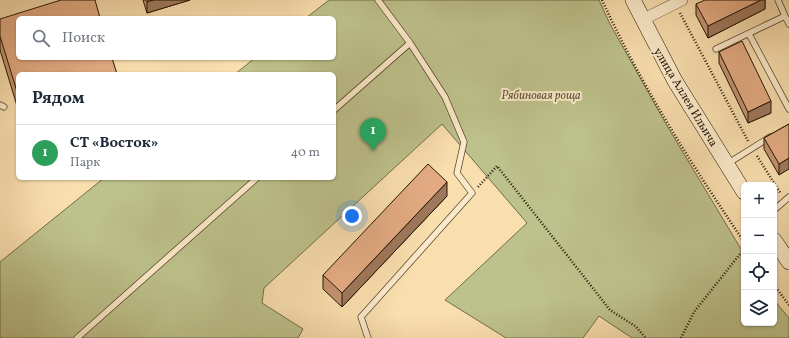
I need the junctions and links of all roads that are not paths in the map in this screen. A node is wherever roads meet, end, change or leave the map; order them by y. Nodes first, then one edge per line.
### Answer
1 (378, 0) edge
2 (633, 0) edge
3 (778, 0) edge
4 (679, 2) edge
5 (785, 16) junction
6 (642, 20) junction
7 (789, 24) edge
8 (749, 34) junction
9 (410, 43) junction
10 (716, 49) dead end
11 (336, 108) edge
12 (789, 109) edge
13 (777, 133) edge
14 (727, 164) junction
15 (255, 180) edge
16 (741, 187) edge
17 (787, 199) edge
18 (777, 207) edge
19 (777, 244) edge
20 (789, 262) edge
21 (77, 338) edge
22 (368, 338) edge

1 - 9 lane
2 - 6 main road, улица Аллея Ильича
3 - 5 lane
4 - 6 street
5 - 7 lane
5 - 8 lane
6 - 14 main road, улица Аллея Ильича
8 - 10 lane
8 - 12 lane
9 - 11 lane
9 - 22 lane
13 - 14 lane
14 - 16 main road, улица Аллея Ильича
15 - 21 lane
17 - 18 lane
19 - 20 main road

